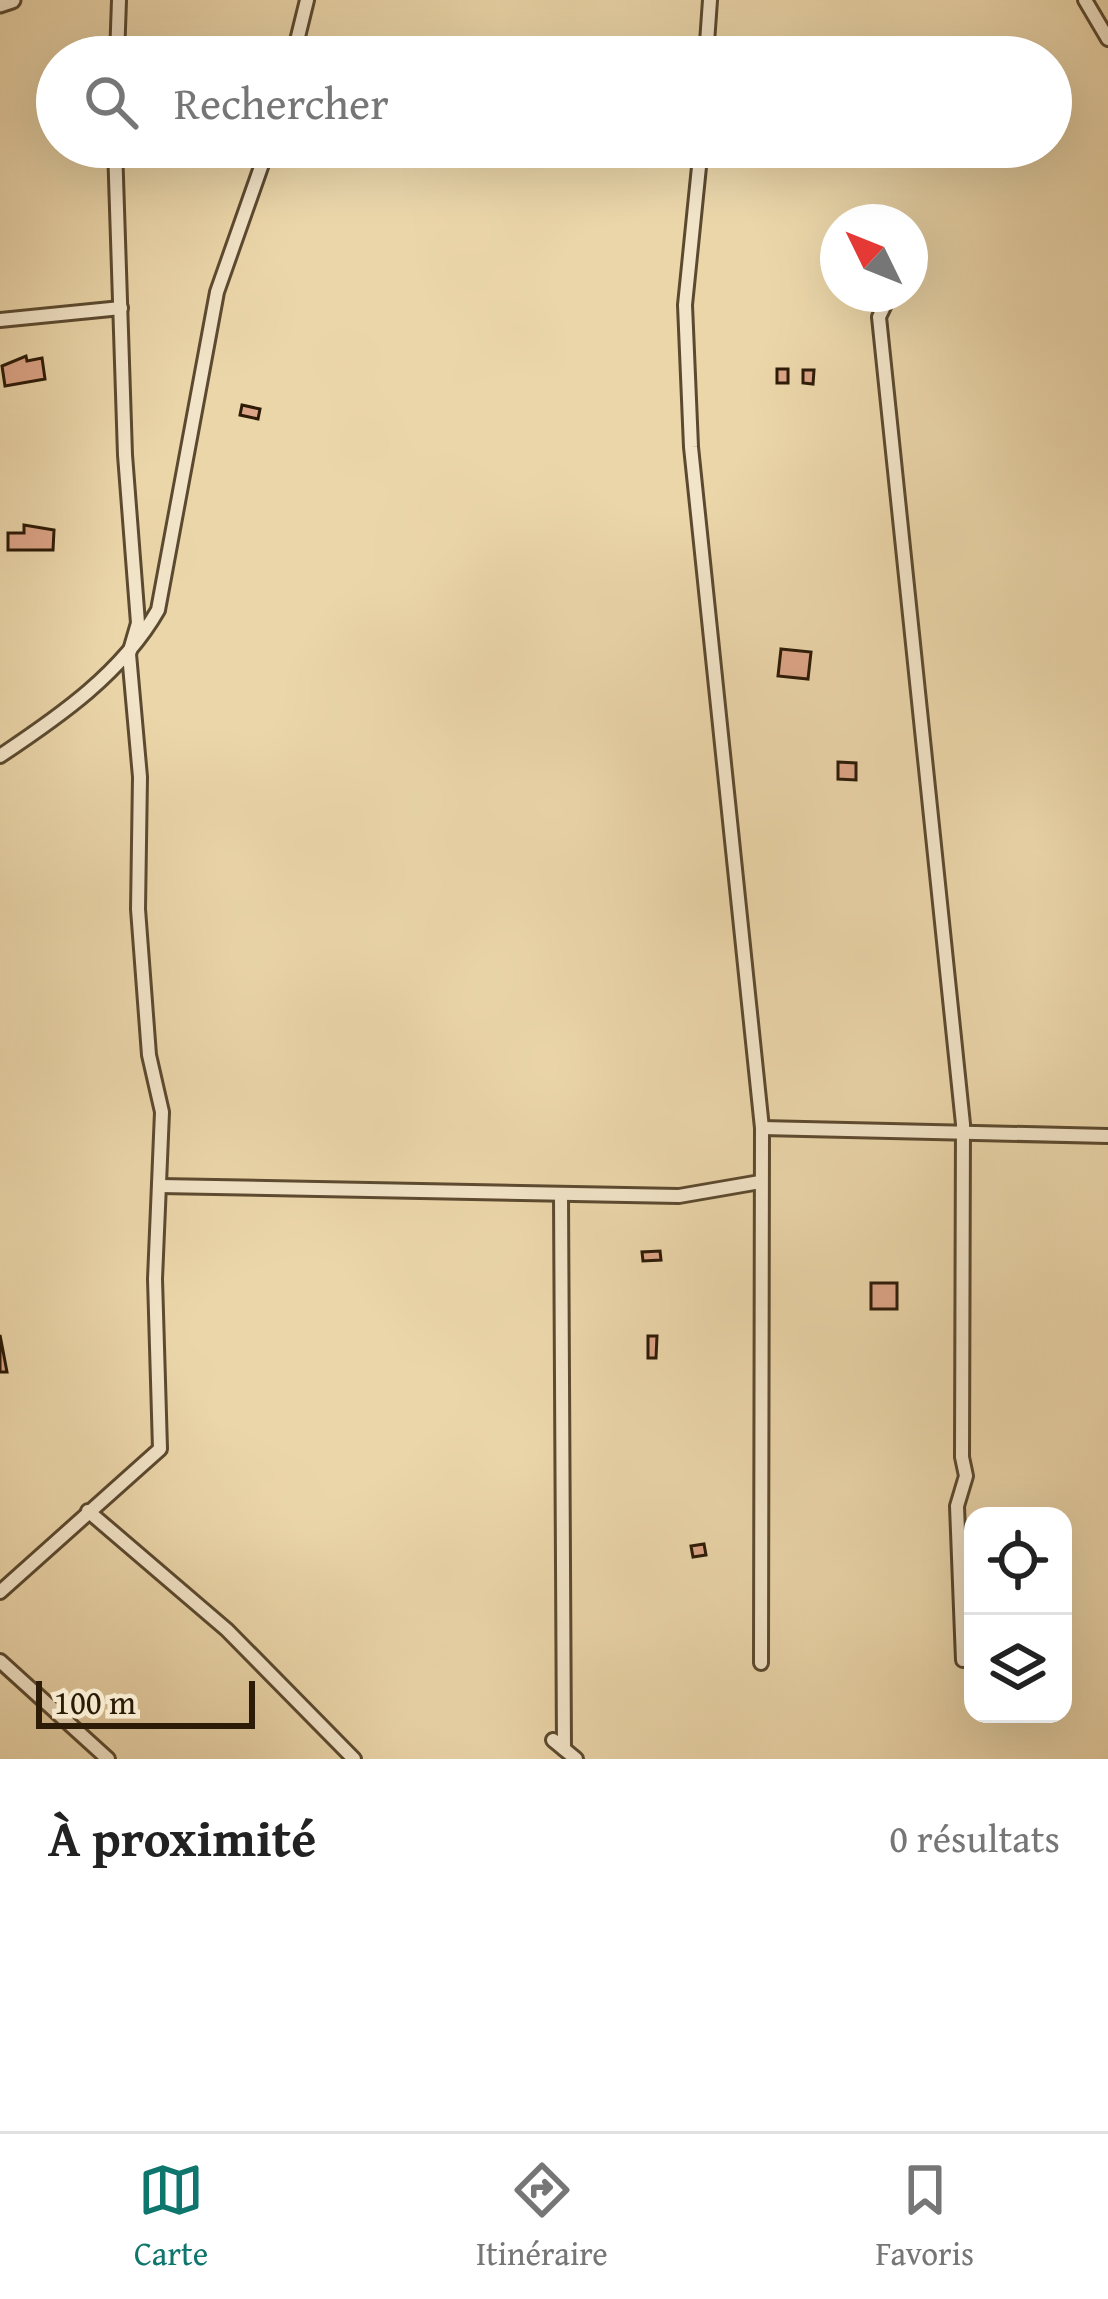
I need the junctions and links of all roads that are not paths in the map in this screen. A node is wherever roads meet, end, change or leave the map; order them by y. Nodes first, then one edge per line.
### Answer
1 (12, 0) edge
2 (119, 0) edge
3 (308, 0) edge
4 (710, 0) edge
5 (1085, 0) edge
6 (0, 4) edge
7 (118, 36) edge
8 (299, 36) edge
9 (707, 36) edge
10 (1108, 39) edge
11 (116, 168) edge
12 (261, 168) edge
13 (699, 168) edge
14 (121, 308) junction
15 (881, 312) edge
16 (0, 320) edge
17 (129, 654) junction
18 (0, 756) edge
19 (762, 1128) junction
20 (963, 1132) junction
21 (1108, 1136) edge
22 (760, 1182) junction
23 (160, 1186) junction
24 (561, 1195) junction
25 (88, 1511) junction
26 (0, 1571) edge
27 (19, 1574) junction
28 (0, 1592) edge
29 (963, 1660) dead end
30 (0, 1661) edge
31 (761, 1663) dead end
32 (108, 1759) edge
33 (354, 1759) edge
34 (576, 1759) edge

1 - 6 street
2 - 7 street
3 - 8 street
4 - 9 street
5 - 10 street
11 - 14 street
12 - 17 street
13 - 19 street
14 - 16 street
14 - 17 street
15 - 20 street
17 - 18 street
17 - 23 street
19 - 20 street
19 - 22 street
20 - 21 street
20 - 29 street
22 - 24 street
22 - 31 street
23 - 24 street
23 - 25 street
24 - 34 street
25 - 27 street
25 - 33 street
26 - 27 street
27 - 28 street
30 - 32 street

